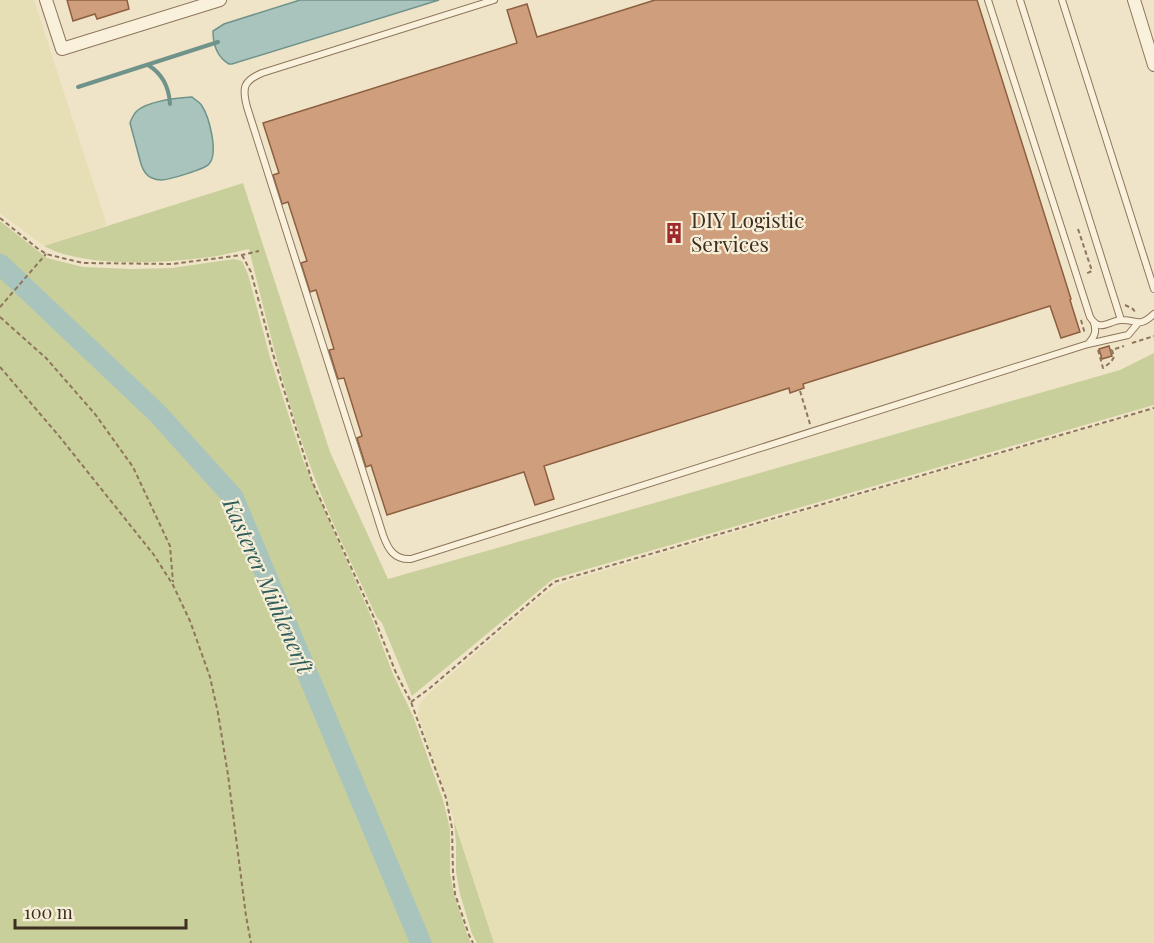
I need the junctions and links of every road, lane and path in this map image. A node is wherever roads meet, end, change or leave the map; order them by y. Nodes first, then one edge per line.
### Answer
1 (46, 0) edge
2 (220, 0) edge
3 (494, 0) edge
4 (988, 0) edge
5 (1020, 0) edge
6 (1062, 0) edge
7 (1134, 0) edge
8 (1151, 45) edge
9 (1154, 65) edge
10 (0, 218) edge
11 (1078, 229) dead end
12 (259, 251) dead end
13 (46, 254) junction
14 (242, 255) junction
15 (1076, 277) junction
16 (1154, 289) edge
17 (0, 307) edge
18 (1154, 314) edge
19 (0, 317) edge
20 (1121, 320) junction
21 (1094, 323) junction
22 (1138, 323) junction
23 (1154, 336) edge
24 (1088, 344) junction
25 (1114, 349) dead end
26 (1111, 362) dead end
27 (1102, 363) dead end
28 (0, 368) edge
29 (800, 391) dead end
30 (1154, 408) edge
31 (813, 432) junction
32 (173, 585) junction
33 (411, 702) junction
34 (252, 943) edge
35 (474, 943) edge

1 - 2 street
3 - 31 lane
4 - 15 lane
5 - 20 lane
6 - 16 lane
7 - 8 street
8 - 9 street
10 - 13 path
11 - 15 path
12 - 14 path
13 - 14 path
13 - 17 path
14 - 33 path
15 - 21 lane
18 - 22 lane
19 - 32 path
20 - 21 lane
20 - 22 lane
21 - 24 lane
22 - 24 lane
23 - 25 path
24 - 31 lane
26 - 27 path
28 - 32 path
29 - 31 path
30 - 33 path
32 - 34 path
33 - 35 path

